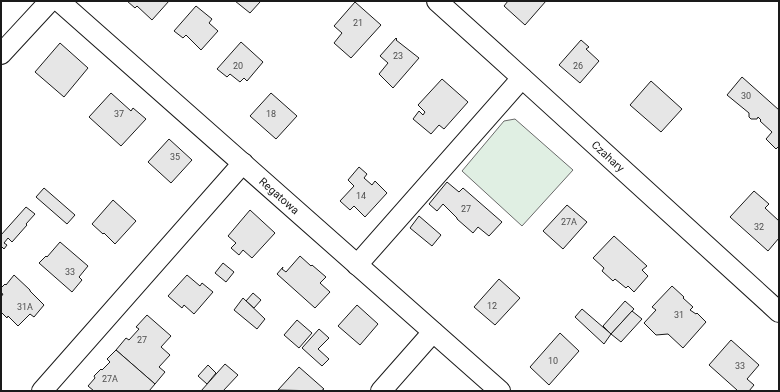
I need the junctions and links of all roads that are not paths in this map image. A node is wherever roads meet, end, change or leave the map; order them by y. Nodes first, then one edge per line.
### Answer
1 (50, 1) edge
2 (59, 1) edge
3 (436, 1) edge
4 (1, 54) edge
5 (522, 78) junction
6 (243, 164) junction
7 (357, 265) junction
8 (779, 312) edge
9 (432, 332) junction
10 (42, 391) edge
11 (381, 391) edge
12 (500, 391) edge

1 - 4 street
2 - 6 street, Regatowa
3 - 5 street, Czahary
5 - 7 street
5 - 8 street, Czahary
6 - 7 street, Regatowa
6 - 10 street
7 - 9 street, Regatowa
9 - 11 street
9 - 12 street, Regatowa

